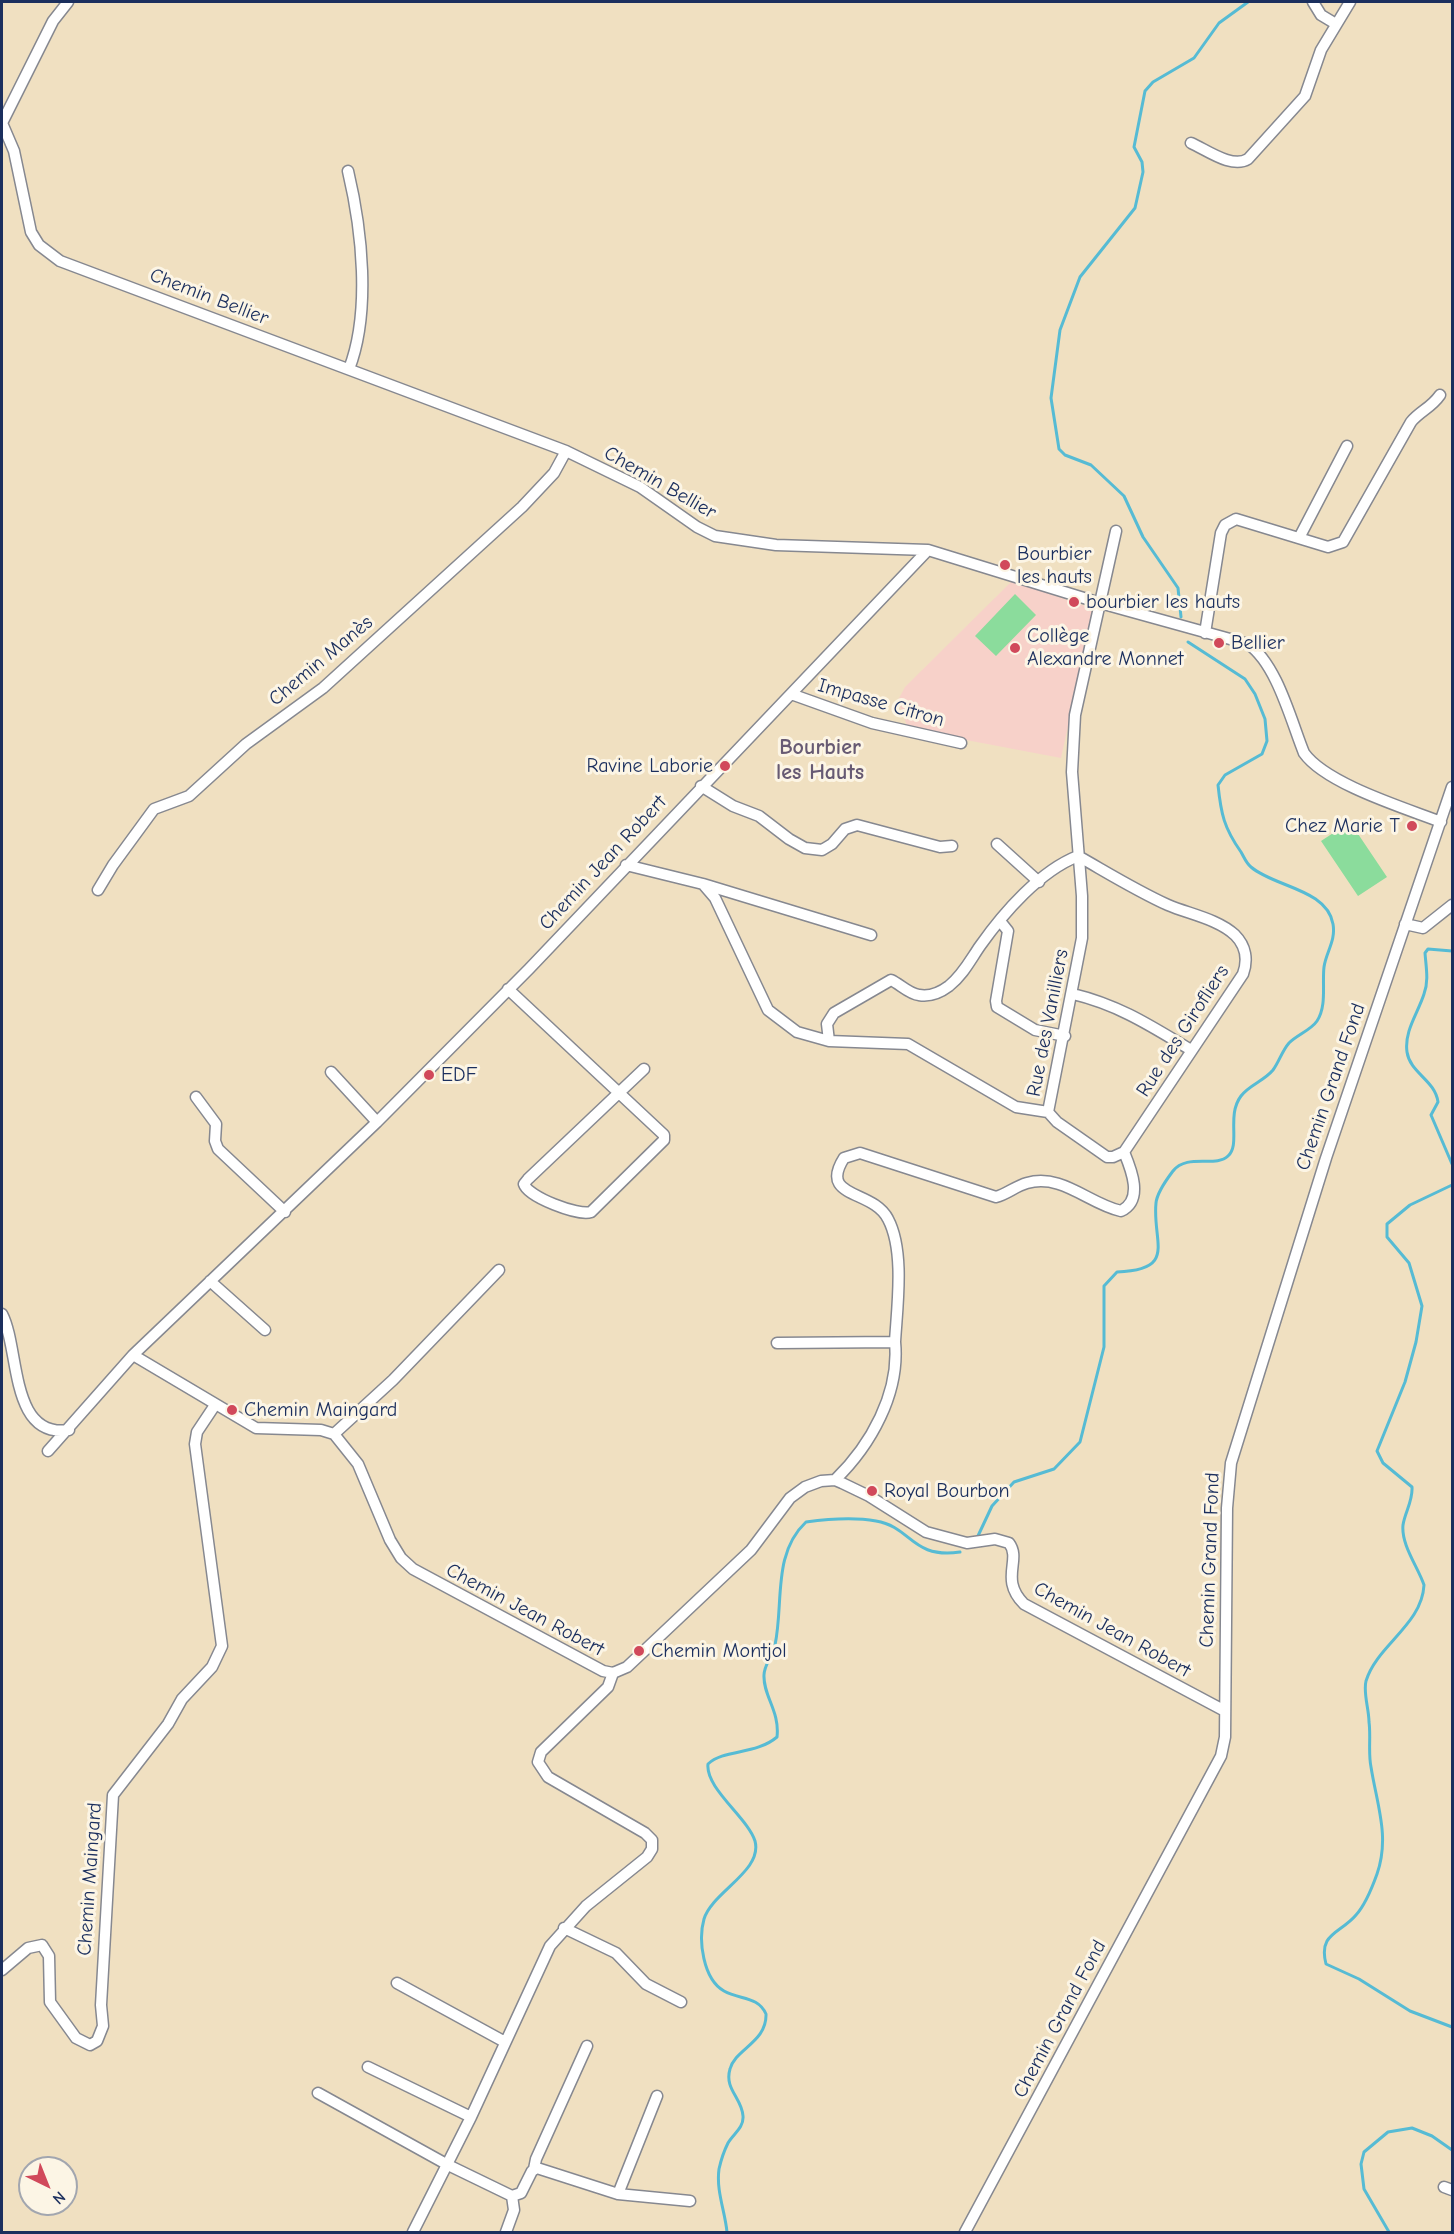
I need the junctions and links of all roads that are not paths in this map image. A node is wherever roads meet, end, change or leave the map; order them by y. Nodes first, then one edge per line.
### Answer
1 (68, 2) edge
2 (1313, 2) edge
3 (1350, 2) edge
4 (1336, 24) junction
5 (2, 123) edge
6 (1191, 143) dead end
7 (348, 171) dead end
8 (349, 369) junction
9 (1440, 394) dead end
10 (1347, 446) dead end
11 (566, 451) junction
12 (1116, 531) dead end
13 (1299, 538) junction
14 (928, 550) junction
15 (1100, 603) junction
16 (1205, 633) junction
17 (791, 694) junction
18 (961, 743) dead end
19 (701, 786) junction
20 (1452, 787) edge
21 (1441, 822) junction
22 (997, 844) dead end
23 (952, 846) dead end
24 (1078, 856) junction
25 (626, 865) junction
26 (1039, 882) junction
27 (703, 884) junction
28 (99, 891) dead end
29 (1452, 905) edge
30 (1000, 921) junction
31 (1405, 924) junction
32 (871, 935) dead end
33 (508, 989) junction
34 (1073, 994) junction
35 (1065, 1036) junction
36 (829, 1041) junction
37 (1191, 1050) junction
38 (644, 1068) dead end
39 (331, 1072) dead end
40 (617, 1092) junction
41 (196, 1097) dead end
42 (1048, 1112) junction
43 (377, 1122) junction
44 (1124, 1152) junction
45 (285, 1212) junction
46 (499, 1270) dead end
47 (210, 1281) junction
48 (2, 1314) edge
49 (265, 1330) dead end
50 (895, 1342) junction
51 (777, 1343) dead end
52 (133, 1355) junction
53 (215, 1405) junction
54 (69, 1430) junction
55 (334, 1434) junction
56 (48, 1451) dead end
57 (836, 1480) junction
58 (613, 1674) junction
59 (1225, 1711) junction
60 (564, 1928) junction
61 (2, 1970) edge
62 (397, 1983) dead end
63 (681, 2002) dead end
64 (504, 2042) junction
65 (587, 2046) dead end
66 (368, 2067) dead end
67 (318, 2093) dead end
68 (657, 2096) dead end
69 (471, 2117) junction
70 (448, 2165) junction
71 (534, 2169) junction
72 (618, 2194) junction
73 (512, 2196) junction
74 (690, 2201) dead end
75 (413, 2232) edge
76 (506, 2232) edge
77 (965, 2232) edge

1 - 5 street
2 - 4 street
3 - 4 street
4 - 6 street
5 - 8 street, Chemin Bellier
7 - 8 street
8 - 11 street, Chemin Bellier
9 - 13 street
10 - 13 street
11 - 14 street, Chemin Bellier
11 - 28 street, Chemin Manès
12 - 15 street, Rue des Vanilliers
13 - 16 street
14 - 15 street, Chemin Bellier
14 - 17 street, Chemin Jean Robert
15 - 16 street, Chemin Bellier
15 - 24 street, Rue des Vanilliers
16 - 21 street, Chemin Bellier
17 - 18 street, Impasse Citron
17 - 19 street, Chemin Jean Robert
19 - 23 street
19 - 25 street, Chemin Jean Robert
20 - 21 street, Chemin Grand Fond
21 - 31 street, Chemin Grand Fond
22 - 26 street
24 - 26 street
24 - 34 street, Rue des Vanilliers
24 - 37 street, Rue des Girofliers
25 - 27 street
25 - 33 street, Chemin Jean Robert
26 - 30 street
27 - 32 street
27 - 36 street, Rue des Vanilliers
29 - 31 street
30 - 35 street
30 - 36 street
31 - 59 street, Chemin Grand Fond
33 - 40 street
33 - 43 street, Chemin Jean Robert
34 - 35 street, Rue des Vanilliers
34 - 37 street
35 - 42 street, Rue des Vanilliers
36 - 42 street, Rue des Vanilliers
37 - 44 street, Rue des Girofliers
38 - 40 street
39 - 43 street
40 - 40 street
41 - 45 street
42 - 44 street
43 - 45 street, Chemin Jean Robert
44 - 50 street
45 - 47 street, Chemin Jean Robert
46 - 55 street
47 - 49 street
47 - 52 street, Chemin Jean Robert
48 - 54 street
50 - 51 street
50 - 57 street
52 - 53 street
52 - 54 street, Chemin Jean Robert
53 - 55 street
53 - 61 street, Chemin Maingard
54 - 56 street, Chemin Jean Robert
55 - 58 street, Chemin Jean Robert
57 - 58 street, Chemin Jean Robert
57 - 59 street, Chemin Jean Robert
58 - 60 street
59 - 77 street, Chemin Grand Fond
60 - 63 street
60 - 64 street
62 - 64 street
64 - 69 street
65 - 71 street
66 - 69 street
67 - 70 street
68 - 72 street
69 - 70 street
70 - 73 street
70 - 75 street
71 - 72 street
71 - 73 street
72 - 74 street
73 - 76 street

